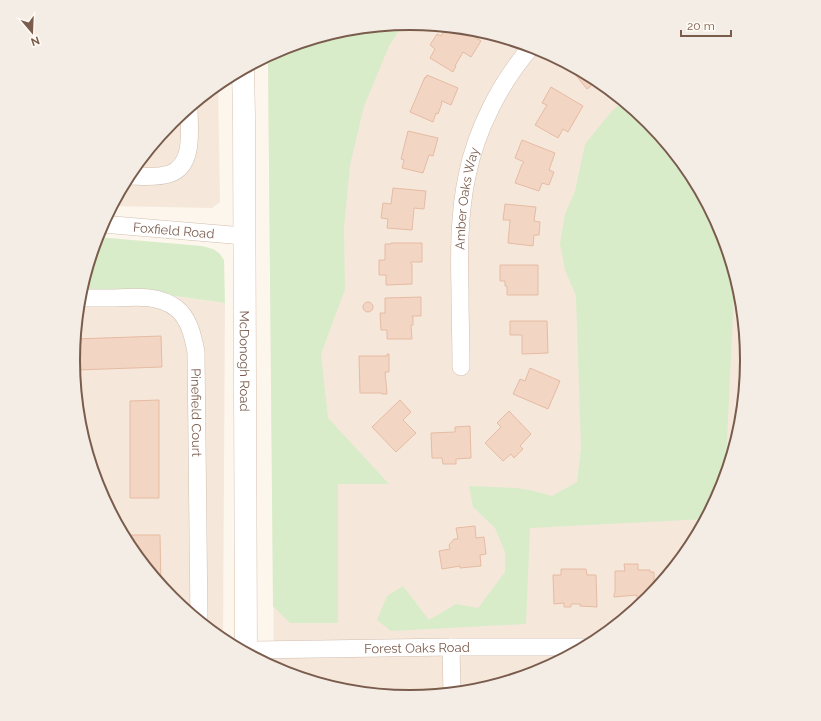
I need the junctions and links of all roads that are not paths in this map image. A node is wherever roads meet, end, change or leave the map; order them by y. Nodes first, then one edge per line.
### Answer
1 (527, 52) edge
2 (243, 75) edge
3 (189, 116) edge
4 (137, 176) edge
5 (109, 225) edge
6 (244, 236) junction
7 (86, 298) edge
8 (461, 367) dead end
9 (198, 613) edge
10 (451, 647) junction
11 (576, 647) edge
12 (246, 648) edge
13 (254, 652) edge
14 (452, 688) edge

1 - 8 street, Amber Oaks Way
2 - 6 main road, McDonogh Road
3 - 4 street
5 - 6 street, Foxfield Road
6 - 12 main road, McDonogh Road
7 - 9 street, Pinefield Court
10 - 11 street, Forest Oaks Road
10 - 13 street, Forest Oaks Road
10 - 14 street

